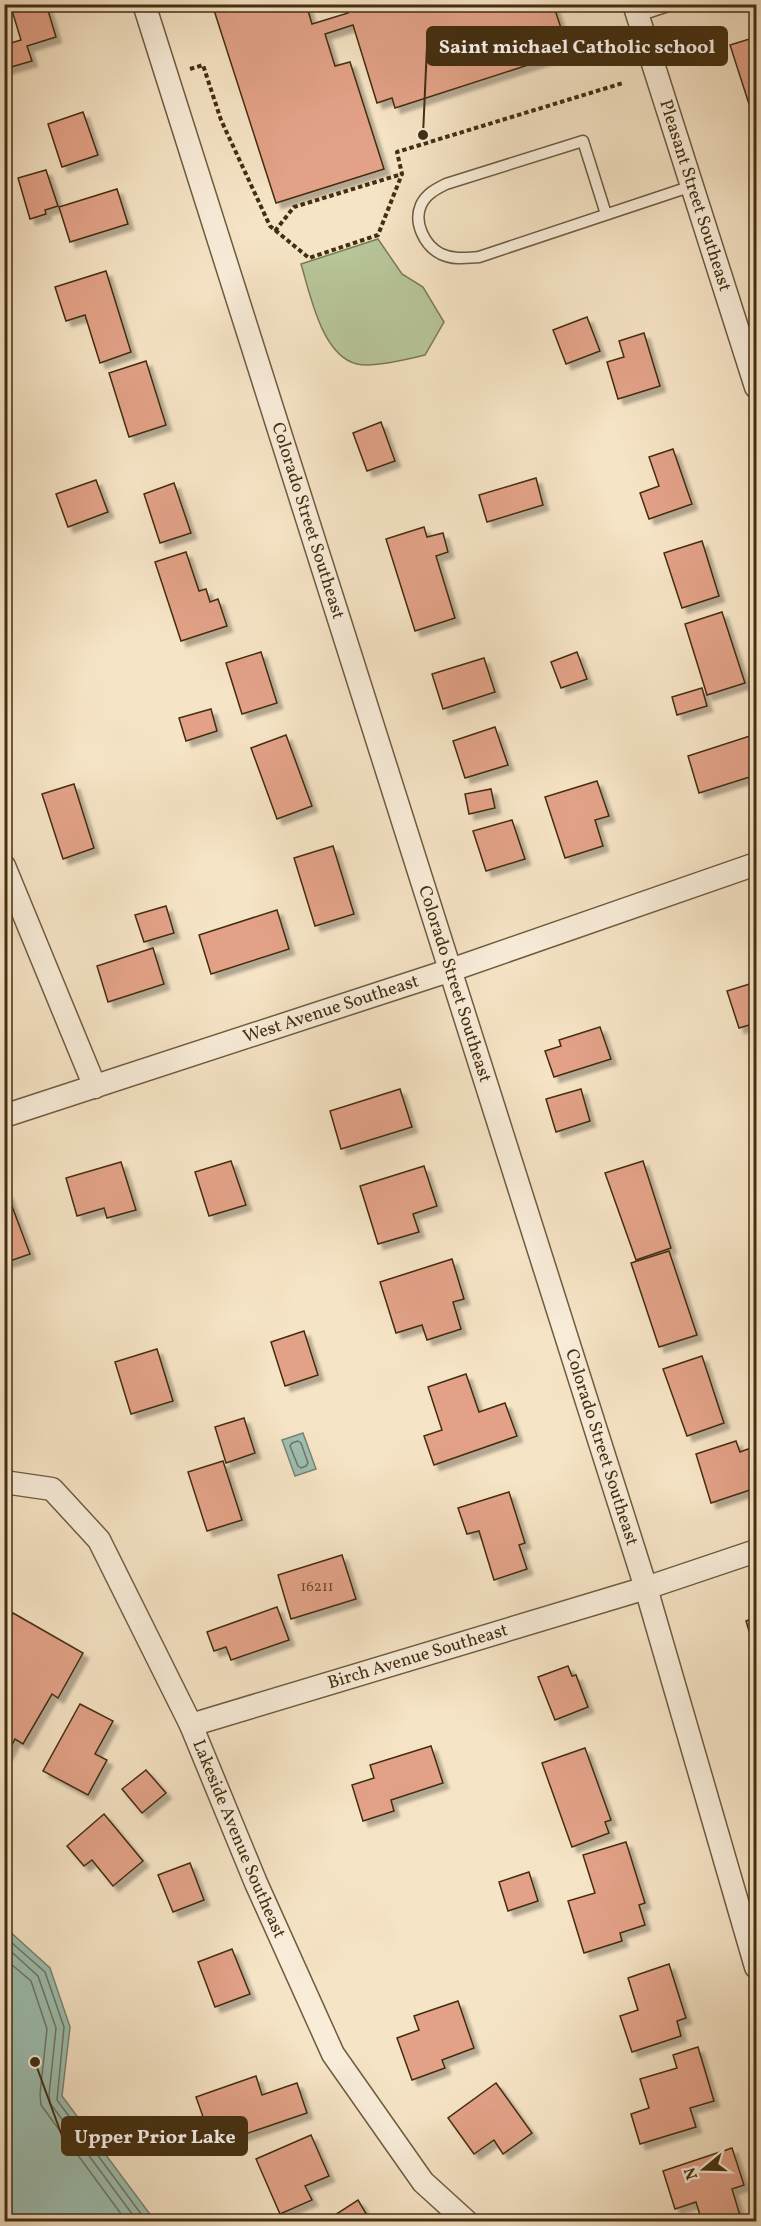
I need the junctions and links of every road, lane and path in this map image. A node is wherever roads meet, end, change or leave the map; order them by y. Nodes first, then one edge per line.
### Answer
1 (144, 4) edge
2 (674, 4) edge
3 (636, 10) edge
4 (166, 76) junction
5 (623, 83) dead end
6 (402, 174) junction
7 (692, 186) junction
8 (606, 214) junction
9 (275, 231) junction
10 (756, 387) edge
11 (756, 864) edge
12 (4, 866) edge
13 (451, 970) junction
14 (95, 1087) junction
15 (4, 1116) edge
16 (4, 1482) edge
17 (756, 1551) edge
18 (646, 1588) junction
19 (191, 1725) junction
20 (756, 1966) edge
21 (466, 2222) edge

1 - 4 street, Colorado Street Southeast
2 - 3 lane
3 - 7 street, Pleasant Street Southeast
4 - 9 path
4 - 13 street, Colorado Street Southeast
5 - 6 path
6 - 9 path
6 - 9 path
7 - 8 lane
7 - 10 street, Pleasant Street Southeast
8 - 8 lane
11 - 13 street, West Avenue Southeast
12 - 14 street
13 - 14 street, West Avenue Southeast
13 - 18 street, Colorado Street Southeast
14 - 15 street, West Avenue Southeast
16 - 19 street, Lakeside Avenue Southeast
17 - 18 street, Birch Avenue Southeast
18 - 19 street, Birch Avenue Southeast
18 - 20 street, Colorado Street Southeast
19 - 21 street, Lakeside Avenue Southeast

